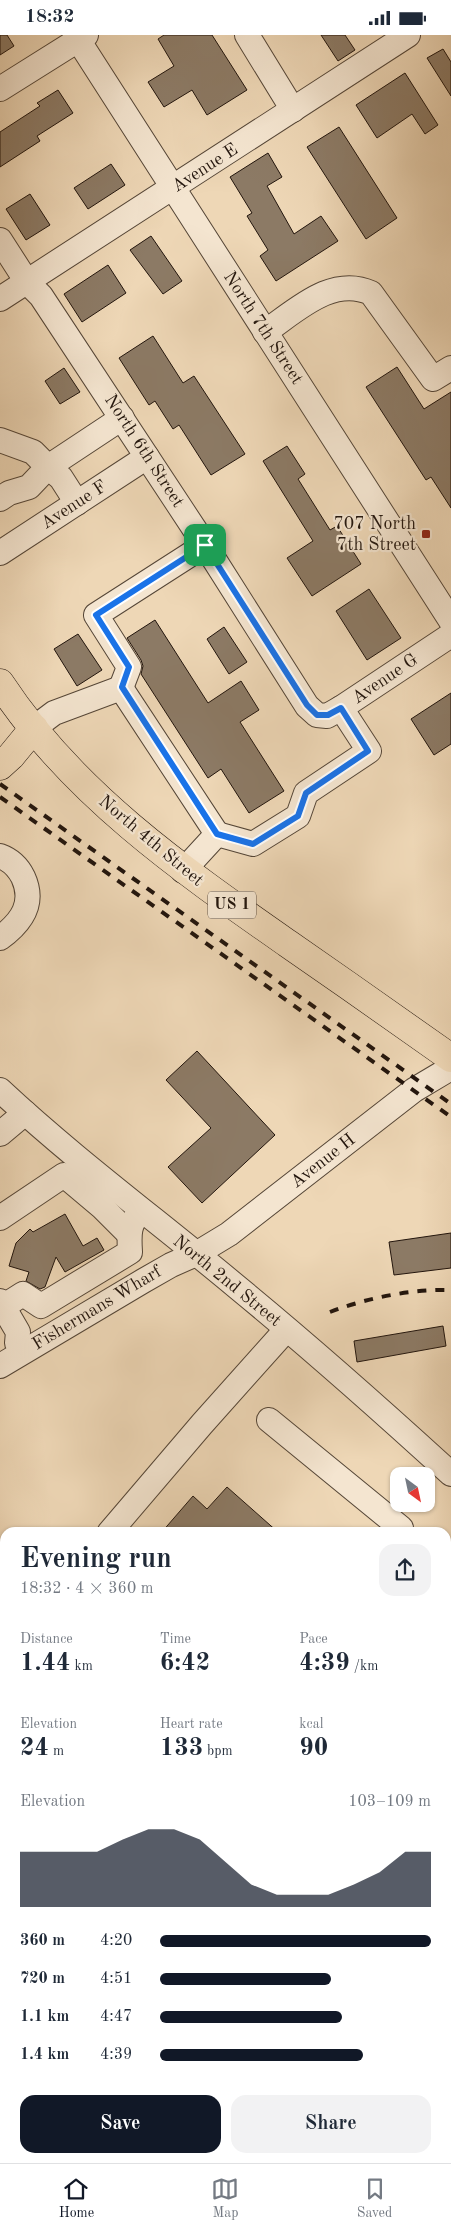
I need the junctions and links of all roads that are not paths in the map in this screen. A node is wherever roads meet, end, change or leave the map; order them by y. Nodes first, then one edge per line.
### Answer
1 (247, 35) edge
2 (408, 35) edge
3 (80, 37) edge
4 (0, 89) edge
5 (293, 110) junction
6 (173, 188) junction
7 (0, 240) edge
8 (27, 281) junction
9 (0, 299) edge
10 (265, 332) junction
11 (451, 368) edge
12 (122, 418) junction
13 (0, 440) edge
14 (148, 457) junction
15 (48, 467) junction
16 (0, 499) edge
17 (77, 503) junction
18 (205, 545) junction
19 (0, 553) edge
20 (451, 621) edge
21 (451, 635) edge
22 (0, 683) edge
23 (122, 687) junction
24 (341, 708) junction
25 (317, 715) joint
26 (34, 728) junction
27 (0, 737) edge
28 (0, 765) edge
29 (217, 834) junction
30 (0, 857) edge
31 (183, 871) junction
32 (0, 937) edge
33 (451, 1058) edge
34 (451, 1068) edge
35 (0, 1090) edge
36 (25, 1113) junction
37 (0, 1133) edge
38 (142, 1211) junction
39 (2, 1213) edge
40 (128, 1233) junction
41 (196, 1254) junction
42 (87, 1278) junction
43 (2, 1303) edge
44 (104, 1304) junction
45 (286, 1330) junction
46 (14, 1342) edge
47 (0, 1366) edge
48 (270, 1420) dead end
49 (451, 1474) edge
50 (114, 1527) edge
51 (399, 1527) edge

1 - 5 street
2 - 5 street, Avenue E
3 - 4 street
3 - 6 street, North 7th Street
5 - 6 street, Avenue E
6 - 8 street, Avenue E
6 - 10 street, North 7th Street
7 - 8 street, North 6th Street
8 - 9 street, Avenue E
8 - 12 street, North 6th Street
10 - 11 street
10 - 20 street, North 7th Street
12 - 14 street, North 6th Street
12 - 15 street
13 - 15 street
14 - 17 street, Avenue F
14 - 18 street, North 6th Street
15 - 16 street
15 - 17 street
17 - 19 street, Avenue F
18 - 23 street
18 - 25 street, North 6th Street
21 - 24 street, Avenue G
22 - 26 main road, North 4th Street / US 1
23 - 26 street
23 - 29 street
24 - 25 street, Avenue G
24 - 29 street
26 - 27 main road
26 - 28 main road
26 - 31 main road, North 4th Street / US 1
29 - 31 street
30 - 32 street
31 - 33 main road, North 4th Street / US 1
34 - 41 street, Avenue H
35 - 36 street, North 2nd Street
36 - 37 street
36 - 38 street, North 2nd Street
38 - 40 street
38 - 41 street, North 2nd Street
39 - 40 street
40 - 42 street
41 - 44 street, Fishermans Wharf
41 - 45 street, North 2nd Street
42 - 43 street
42 - 44 street
43 - 46 street
44 - 46 street, Fishermans Wharf
45 - 49 street, North 2nd Street
45 - 50 street
46 - 47 street, Fishermans Wharf
48 - 51 street

